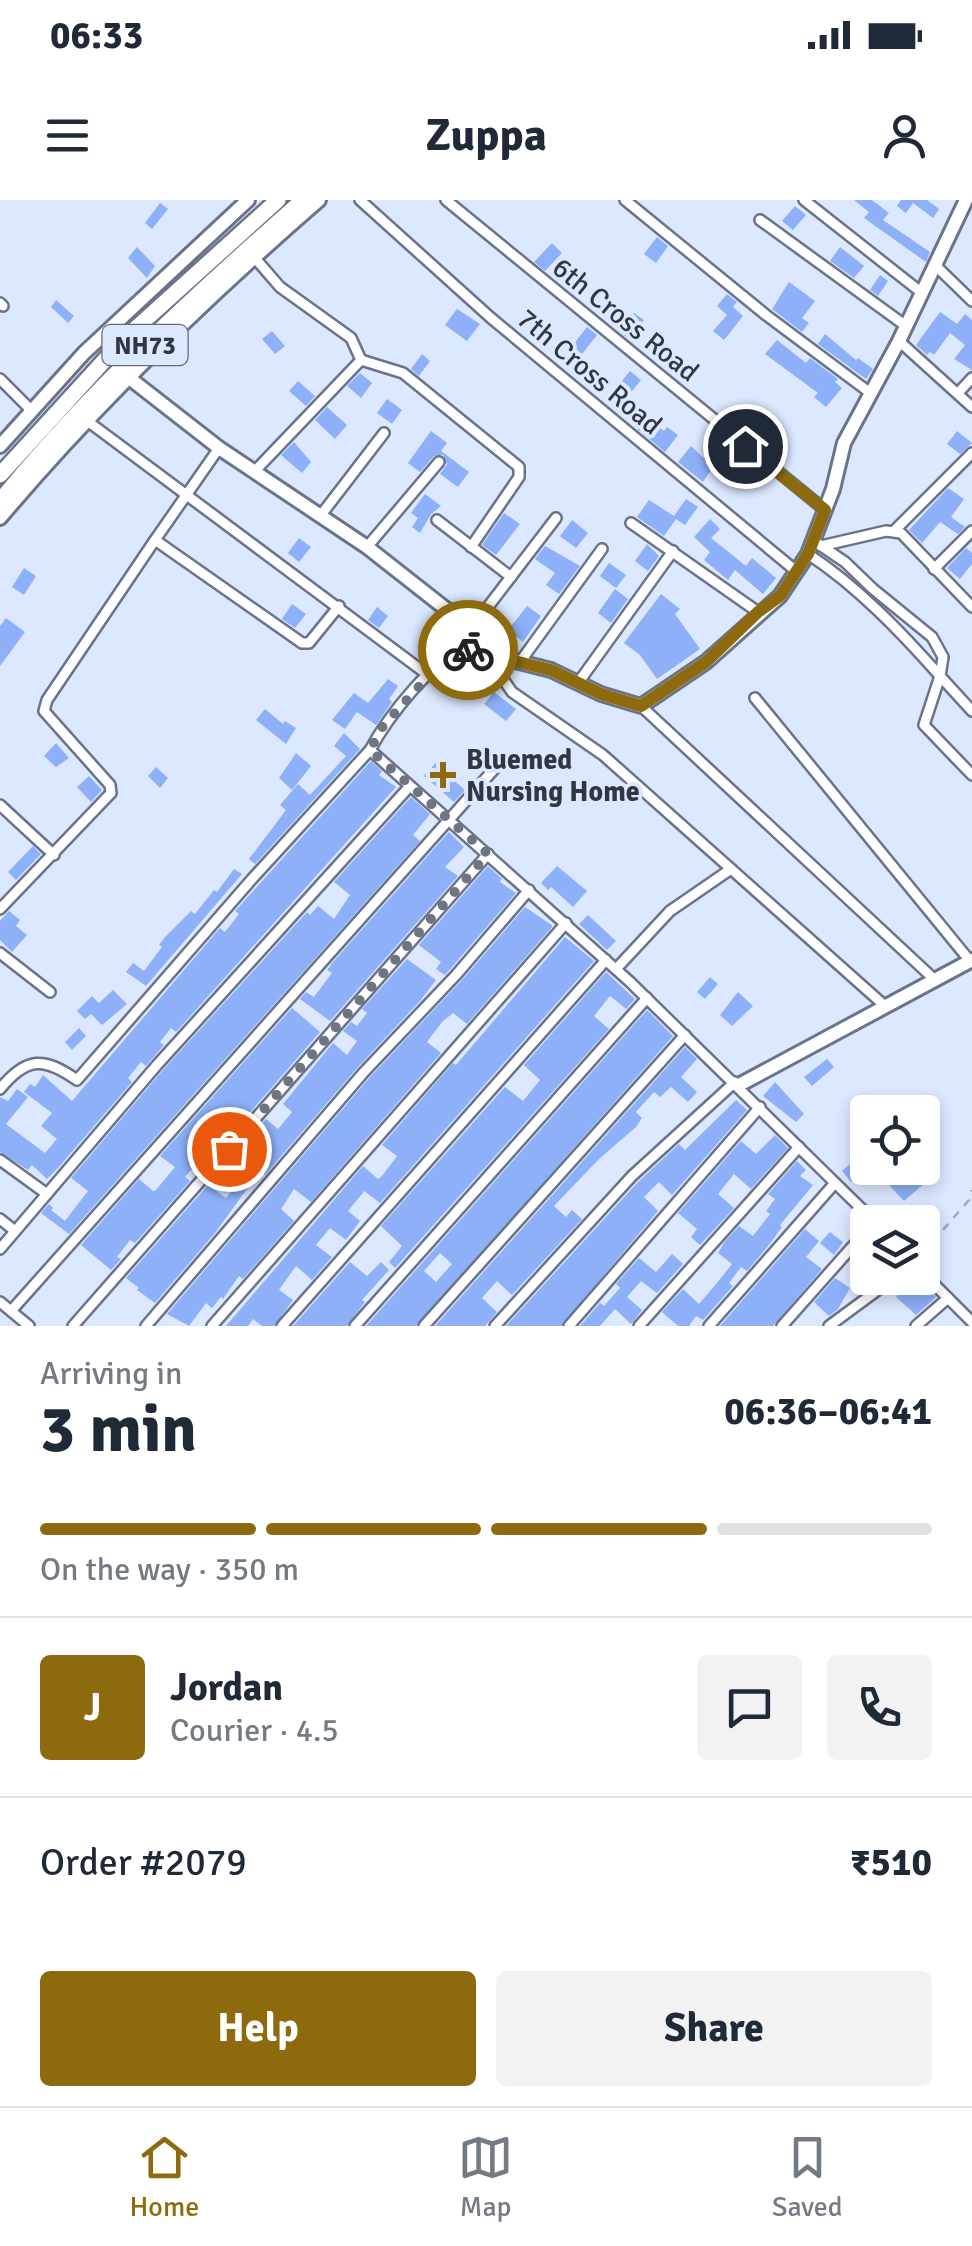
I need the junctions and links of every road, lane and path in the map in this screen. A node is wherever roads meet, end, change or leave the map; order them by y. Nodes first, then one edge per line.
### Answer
1 (248, 200) edge
2 (303, 200) edge
3 (319, 200) edge
4 (360, 200) edge
5 (446, 200) edge
6 (625, 200) edge
7 (804, 200) edge
8 (966, 200) edge
9 (283, 204) edge
10 (760, 220) dead end
11 (254, 257) junction
12 (935, 264) junction
13 (922, 293) junction
14 (972, 302) edge
15 (906, 326) junction
16 (899, 341) junction
17 (361, 360) junction
18 (128, 377) junction
19 (0, 378) edge
20 (972, 378) edge
21 (869, 392) junction
22 (958, 393) junction
23 (972, 407) edge
24 (31, 410) junction
25 (82, 416) junction
26 (384, 433) dead end
27 (2, 444) edge
28 (219, 448) junction
29 (18, 454) junction
30 (972, 454) edge
31 (439, 462) dead end
32 (254, 472) junction
33 (0, 475) edge
34 (184, 494) junction
35 (0, 501) edge
36 (825, 510) junction
37 (321, 514) junction
38 (0, 518) edge
39 (556, 518) dead end
40 (437, 520) dead end
41 (631, 523) dead end
42 (894, 530) junction
43 (972, 531) edge
44 (156, 540) junction
45 (367, 547) junction
46 (472, 547) junction
47 (814, 547) junction
48 (602, 548) dead end
49 (673, 552) junction
50 (934, 569) junction
51 (796, 571) junction
52 (511, 577) junction
53 (339, 606) junction
54 (972, 606) edge
55 (758, 612) junction
56 (471, 630) junction
57 (498, 658) junction
58 (520, 662) junction
59 (428, 675) junction
60 (940, 676) junction
61 (578, 682) junction
62 (755, 698) dead end
63 (641, 706) junction
64 (972, 711) edge
65 (370, 750) junction
66 (504, 758) dead end
67 (972, 776) edge
68 (410, 786) junction
69 (0, 805) edge
70 (450, 820) junction
71 (488, 854) junction
72 (54, 855) junction
73 (731, 869) junction
74 (530, 890) junction
75 (0, 910) edge
76 (566, 923) junction
77 (0, 954) edge
78 (606, 960) junction
79 (971, 960) edge
80 (616, 970) junction
81 (934, 980) junction
82 (50, 992) dead end
83 (647, 998) junction
84 (885, 1006) junction
85 (685, 1035) junction
86 (737, 1084) junction
87 (0, 1089) edge
88 (760, 1107) junction
89 (800, 1147) junction
90 (0, 1160) edge
91 (835, 1182) junction
92 (972, 1190) edge
93 (47, 1194) junction
94 (857, 1205) edge
95 (0, 1219) edge
96 (15, 1231) junction
97 (940, 1233) edge
98 (0, 1248) edge
99 (850, 1249) edge
100 (940, 1290) edge
101 (871, 1295) edge
102 (948, 1298) junction
103 (0, 1302) edge
104 (11, 1311) junction
105 (972, 1322) edge
106 (29, 1326) edge
107 (73, 1326) edge
108 (146, 1326) edge
109 (212, 1326) edge
110 (282, 1326) edge
111 (354, 1326) edge
112 (424, 1326) edge
113 (494, 1326) edge
114 (569, 1326) edge
115 (639, 1326) edge
116 (710, 1326) edge
117 (782, 1326) edge
118 (829, 1326) edge
119 (916, 1326) edge

1 - 24 street
2 - 9 highway, NH73
3 - 11 street
4 - 51 street, 7th Cross Road
5 - 36 street, 6th Cross Road
6 - 21 street
7 - 13 street
8 - 12 street
9 - 25 highway, NH73
9 - 29 highway, NH73
10 - 15 street
11 - 17 street
11 - 18 street
12 - 13 street
12 - 14 street
13 - 15 street
15 - 16 street
16 - 21 street
16 - 22 street
17 - 32 street
17 - 46 street
18 - 25 street
18 - 28 street
19 - 24 street
20 - 22 street
21 - 36 street
22 - 23 street
24 - 27 street
25 - 34 street
25 - 35 highway, NH73
25 - 38 street
26 - 37 street
27 - 29 highway
28 - 32 street
28 - 34 street
29 - 33 highway, NH73
30 - 42 street
31 - 45 street
32 - 37 street
34 - 44 street
34 - 53 street
36 - 47 street
37 - 45 street
39 - 52 street
40 - 46 street
41 - 49 street
42 - 47 street
42 - 50 street
43 - 50 street
44 - 53 street
44 - 72 street
45 - 56 street
46 - 52 street
47 - 51 street
47 - 60 street
47 - 60 street
48 - 58 street
49 - 55 street
49 - 61 street
50 - 54 street
51 - 55 street
52 - 56 street
53 - 59 street
55 - 63 street
56 - 57 street
57 - 58 street
57 - 59 street
57 - 73 street
58 - 61 street
59 - 65 street
60 - 64 street
60 - 67 street
61 - 63 street
62 - 79 street
63 - 81 street
65 - 68 street
65 - 87 street
66 - 70 street
68 - 70 street
68 - 93 street
69 - 72 street
70 - 71 street
70 - 104 street
71 - 74 street
71 - 107 street
72 - 75 street
73 - 80 street
73 - 84 street
74 - 76 street
74 - 108 street
76 - 78 street
76 - 109 street
77 - 82 street
78 - 80 street
78 - 110 street
79 - 81 street
80 - 83 street
81 - 84 street
83 - 85 street
83 - 111 street
84 - 86 street
85 - 86 street
85 - 112 street
86 - 88 street
86 - 113 street
88 - 89 street
88 - 114 street
89 - 91 street
89 - 115 street
90 - 93 street
91 - 94 street
91 - 116 street
92 - 97 path
93 - 96 street
95 - 96 street
96 - 98 street
99 - 117 street
100 - 102 street
101 - 118 street
102 - 105 street
102 - 119 street
103 - 104 street
104 - 106 street

